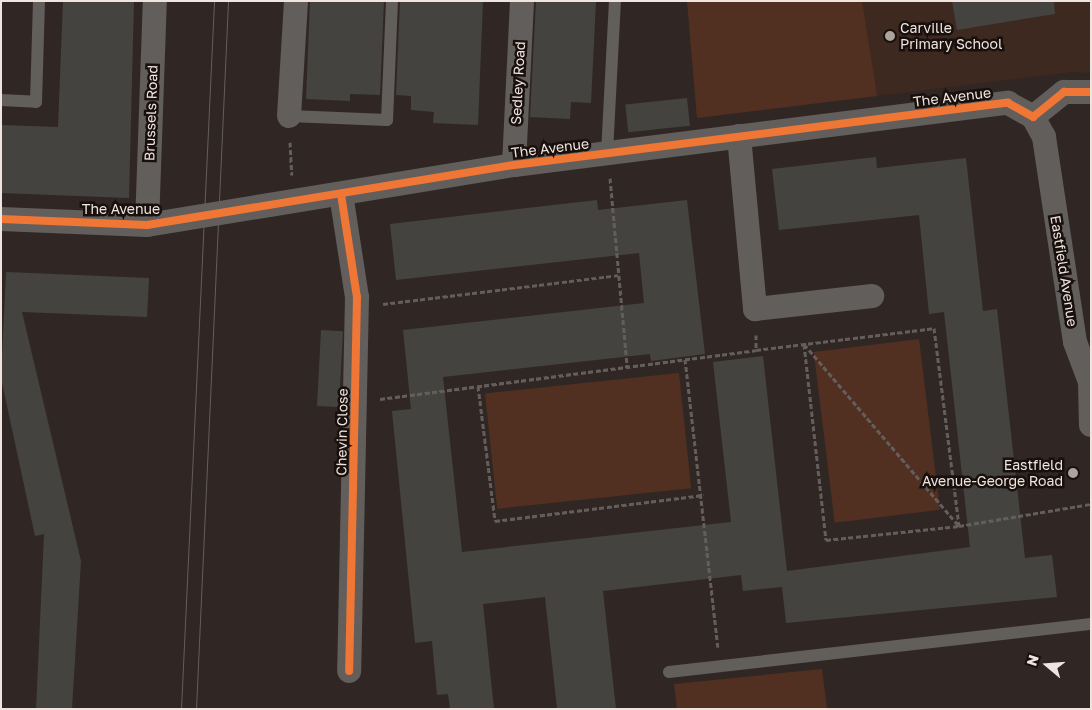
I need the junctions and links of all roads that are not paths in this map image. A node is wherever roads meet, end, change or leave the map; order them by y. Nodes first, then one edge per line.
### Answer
1 (39, 1) edge
2 (155, 1) edge
3 (296, 1) edge
4 (392, 1) edge
5 (522, 1) edge
6 (616, 1) edge
7 (1091, 92) edge
8 (1, 100) edge
9 (289, 116) joint
10 (1033, 117) junction
11 (739, 136) junction
12 (607, 153) junction
13 (514, 165) junction
14 (341, 194) junction
15 (1, 219) edge
16 (147, 225) junction
17 (872, 296) dead end
18 (1090, 382) edge
19 (1091, 425) edge
20 (1091, 624) edge
21 (349, 671) dead end
22 (669, 672) dead end

1 - 8 lane
2 - 16 street, Brussels Road
3 - 9 street
4 - 9 lane
5 - 13 street, Sedley Road
6 - 12 lane
7 - 10 street
10 - 11 street, The Avenue
10 - 18 street, Eastfield Avenue
11 - 12 street, The Avenue
11 - 17 street
12 - 13 street, The Avenue
13 - 14 street, The Avenue
14 - 16 street, The Avenue
14 - 21 street, Chevin Close
15 - 16 street, The Avenue
18 - 19 street, Eastfield Avenue
20 - 22 lane

